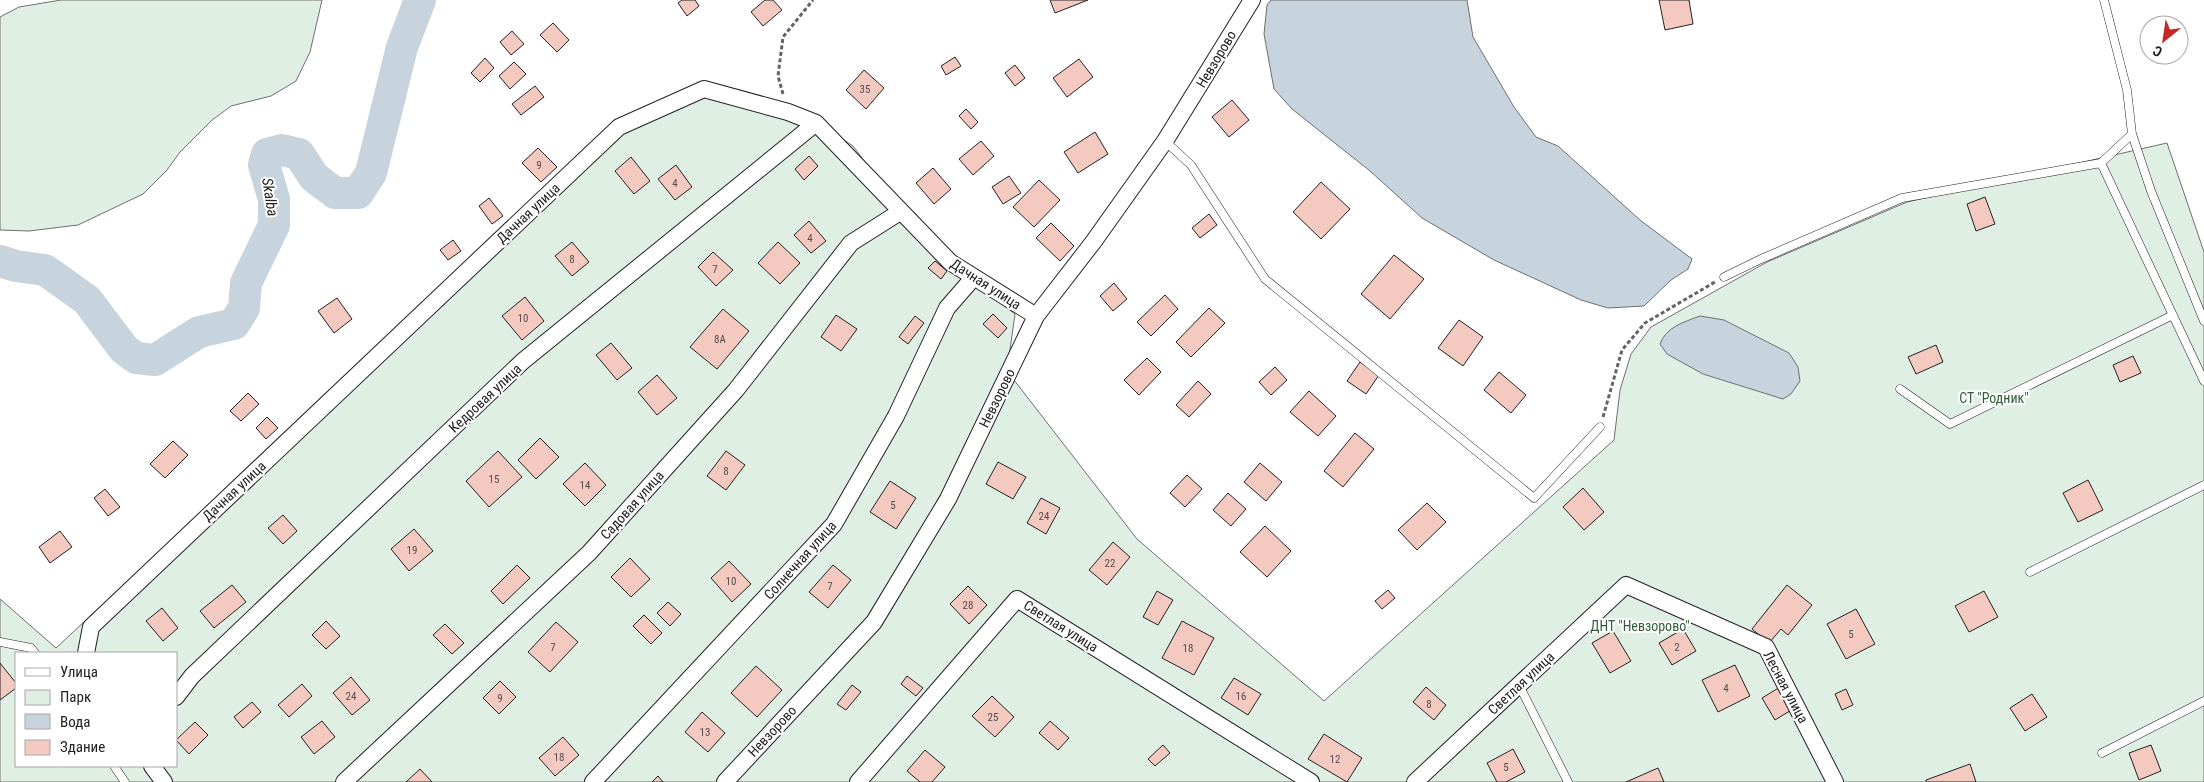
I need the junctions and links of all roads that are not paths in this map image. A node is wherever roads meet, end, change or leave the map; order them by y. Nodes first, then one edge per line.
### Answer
1 (1252, 0) edge
2 (2104, 0) edge
3 (816, 123) junction
4 (2132, 134) junction
5 (1165, 142) junction
6 (2101, 163) junction
7 (900, 212) junction
8 (974, 277) junction
9 (1724, 277) road end
10 (2173, 315) junction
11 (1036, 316) junction
12 (2204, 321) edge
13 (2204, 381) edge
14 (1900, 389) dead end
15 (1600, 427) road end
16 (2204, 485) edge
17 (2030, 572) dead end
18 (1626, 585) joint
19 (0, 642) edge
20 (34, 652) edge
21 (86, 652) edge
22 (1519, 685) junction
23 (178, 694) edge
24 (2204, 701) edge
25 (2102, 753) dead end
26 (115, 767) edge
27 (153, 767) edge
28 (124, 782) edge
29 (164, 782) edge
30 (344, 782) edge
31 (593, 782) edge
32 (725, 782) edge
33 (858, 782) edge
34 (1311, 782) edge
35 (1415, 782) edge
36 (1568, 782) edge
37 (1835, 782) edge

1 - 5 street, Невзорово
2 - 4 lane
3 - 7 street, Дачная улица
3 - 21 street, Дачная улица
3 - 23 street, Кедровая улица
4 - 6 lane
4 - 12 lane
5 - 11 street, Невзорово
5 - 15 lane
6 - 9 lane
6 - 10 lane
7 - 8 street, Дачная улица
7 - 30 street, Садовая улица
8 - 11 street, Дачная улица
8 - 31 street, Солнечная улица
10 - 13 lane
10 - 14 lane
11 - 32 street, Невзорово
16 - 17 lane
18 - 22 street, Светлая улица
18 - 37 street, Лесная улица
19 - 20 lane
22 - 35 street, Светлая улица
22 - 36 lane
24 - 25 lane
26 - 28 lane
27 - 29 street
33 - 34 street, Светлая улица

